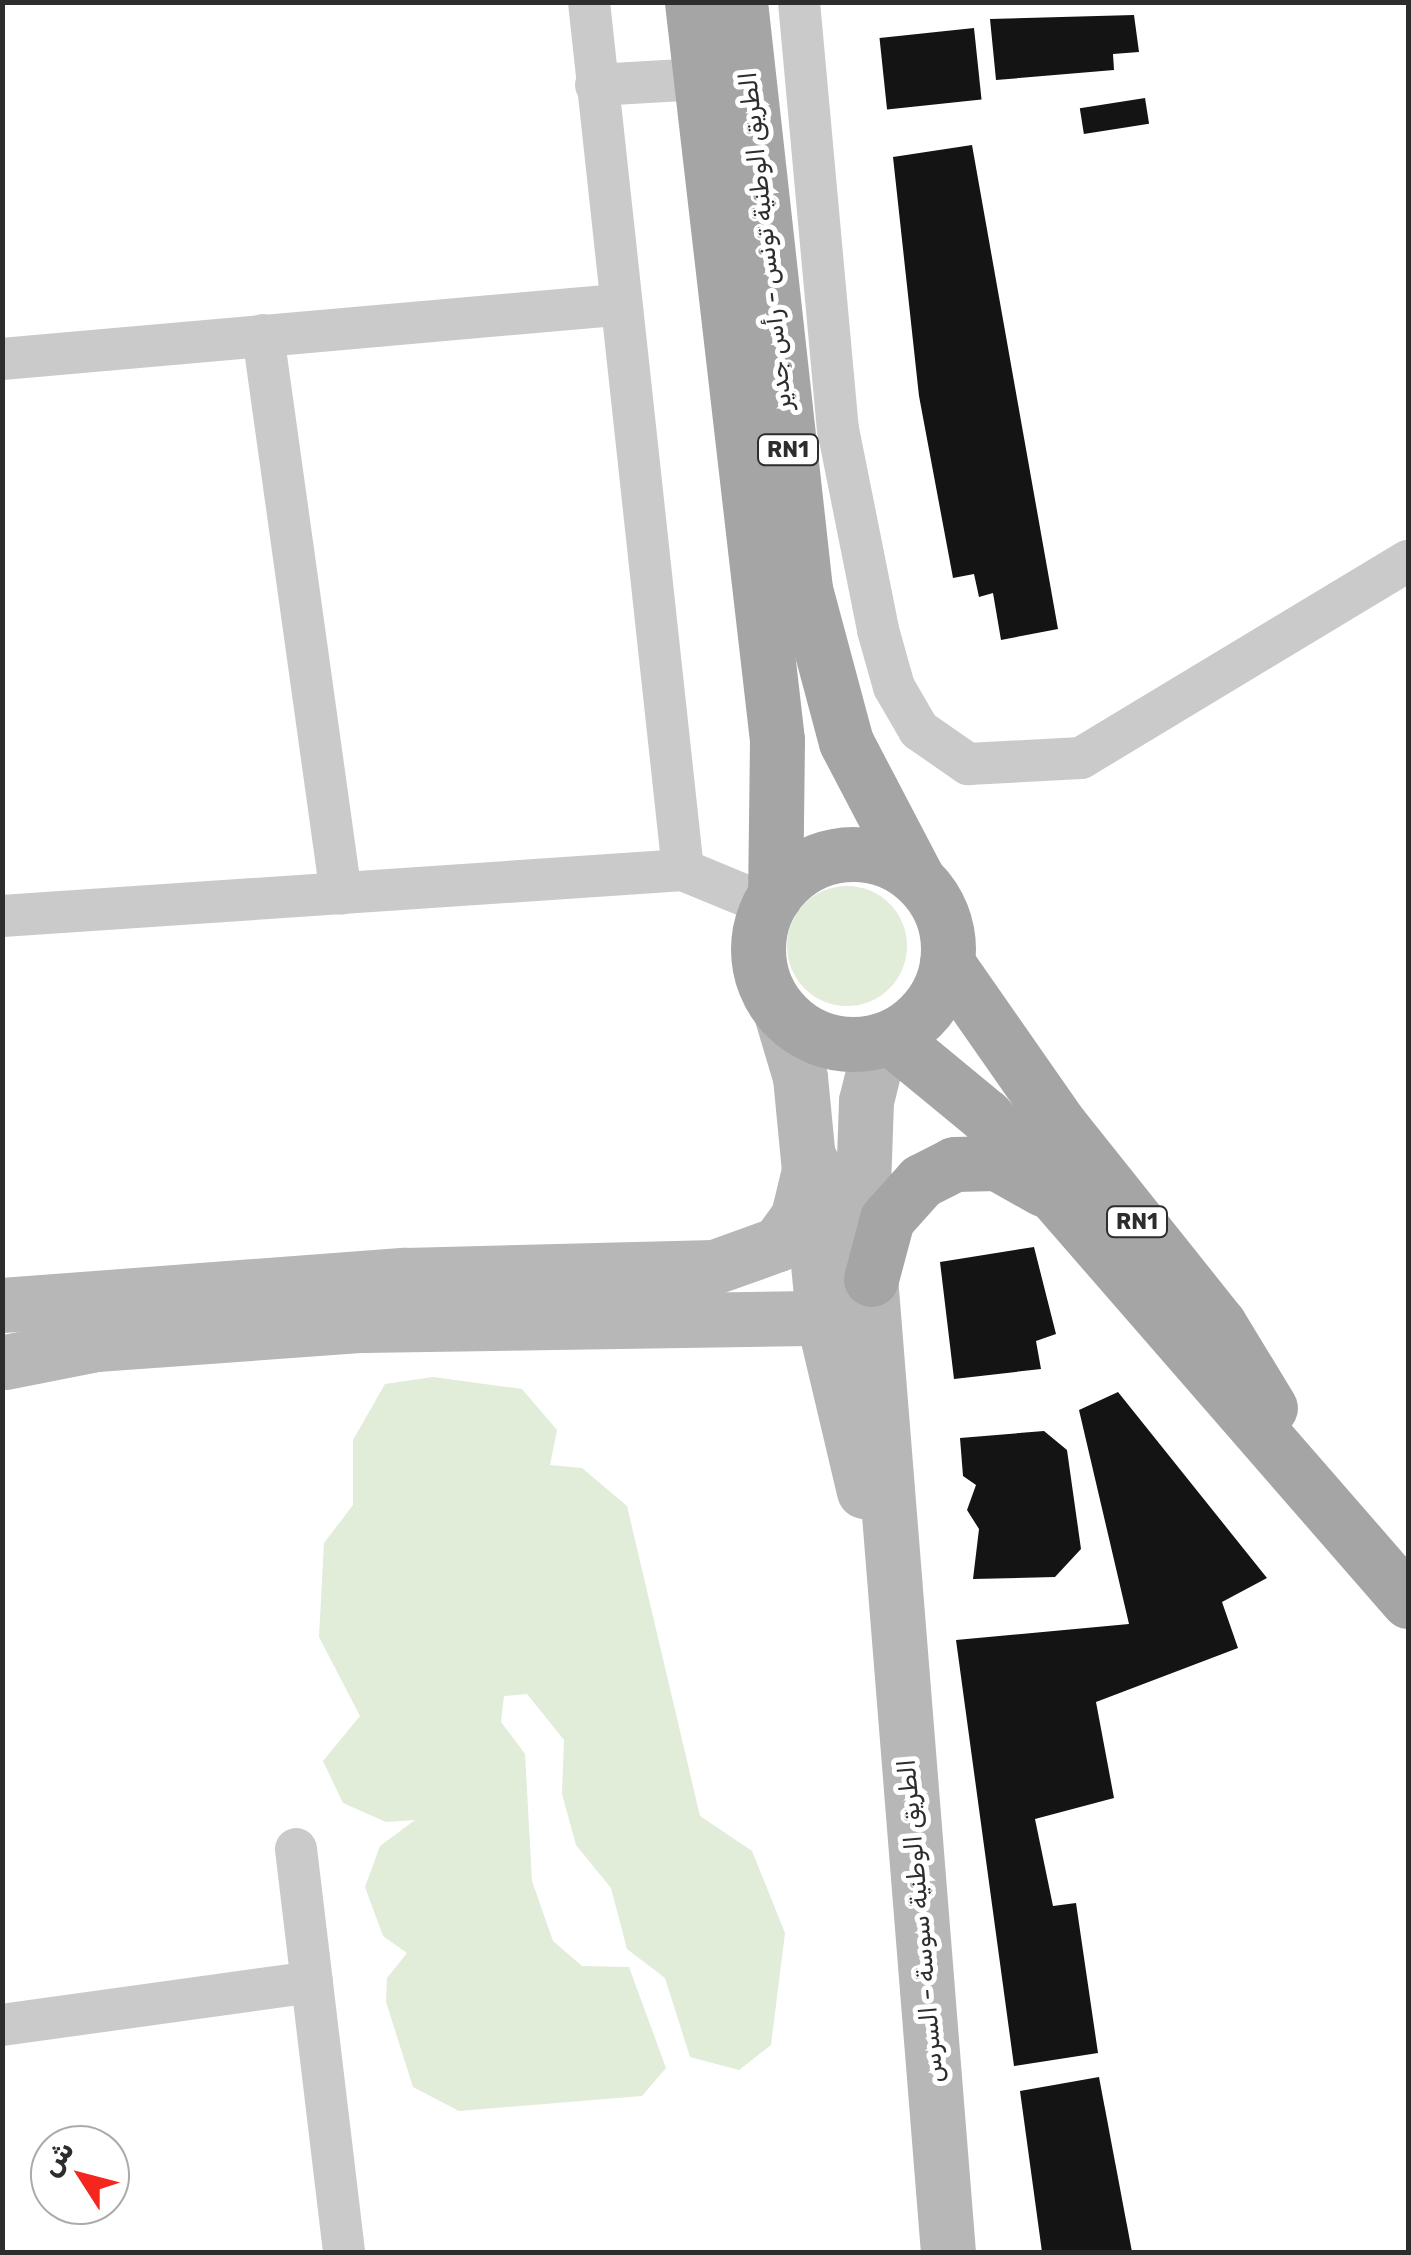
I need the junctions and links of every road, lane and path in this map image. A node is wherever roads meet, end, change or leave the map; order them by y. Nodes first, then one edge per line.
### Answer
1 (589, 2) edge
2 (692, 2) edge
3 (800, 11) edge
4 (741, 14) edge
5 (700, 79) junction
6 (596, 85) junction
7 (615, 305) junction
8 (263, 335) junction
9 (2, 359) edge
10 (812, 434) junction
11 (1408, 561) edge
12 (683, 870) junction
13 (916, 876) junction
14 (341, 894) junction
15 (772, 900) junction
16 (2, 916) edge
17 (947, 964) junction
18 (780, 1010) junction
19 (885, 1038) junction
20 (811, 1162) junction
21 (1067, 1206) junction
22 (871, 1279) junction
23 (2, 1306) edge
24 (823, 1318) junction
25 (4, 1363) edge
26 (1318, 1488) junction
27 (890, 1590) junction
28 (1408, 1601) edge
29 (296, 1849) dead end
30 (312, 1982) junction
31 (2, 2024) edge
32 (344, 2252) edge
33 (948, 2252) edge

1 - 6 street
2 - 5 main road, الطريق الوطنية تونس - رأس جدير / RN1
3 - 4 street
3 - 10 street
4 - 10 main road, الطريق الوطنية تونس - رأس جدير / RN1
5 - 6 street
5 - 15 main road, الطريق الوطنية تونس - رأس جدير / RN1
6 - 7 street
7 - 8 street
7 - 12 street
8 - 9 street
8 - 14 street
10 - 11 street
10 - 13 main road, الطريق الوطنية تونس - رأس جدير / RN1
12 - 14 street
12 - 15 street
13 - 15 main road
13 - 17 main road, RN1
14 - 16 street
15 - 18 main road, RN1
17 - 19 main road
17 - 26 main road, RN1
18 - 19 main road
18 - 20 main road, الطريق الوطنية سوسة - السرس
19 - 21 main road, RN1
19 - 22 main road, الطريق الوطنية سوسة - السرس
20 - 23 main road
20 - 24 main road, الطريق الوطنية سوسة - السرس
21 - 22 main road
21 - 26 main road, RN1
22 - 24 main road
22 - 27 main road, الطريق الوطنية سوسة - السرس
23 - 25 main road
24 - 25 main road
24 - 27 main road, الطريق الوطنية سوسة - السرس
26 - 28 main road, RN1
27 - 33 main road, الطريق الوطنية سوسة - السرس
29 - 30 street
30 - 31 street
30 - 32 street

